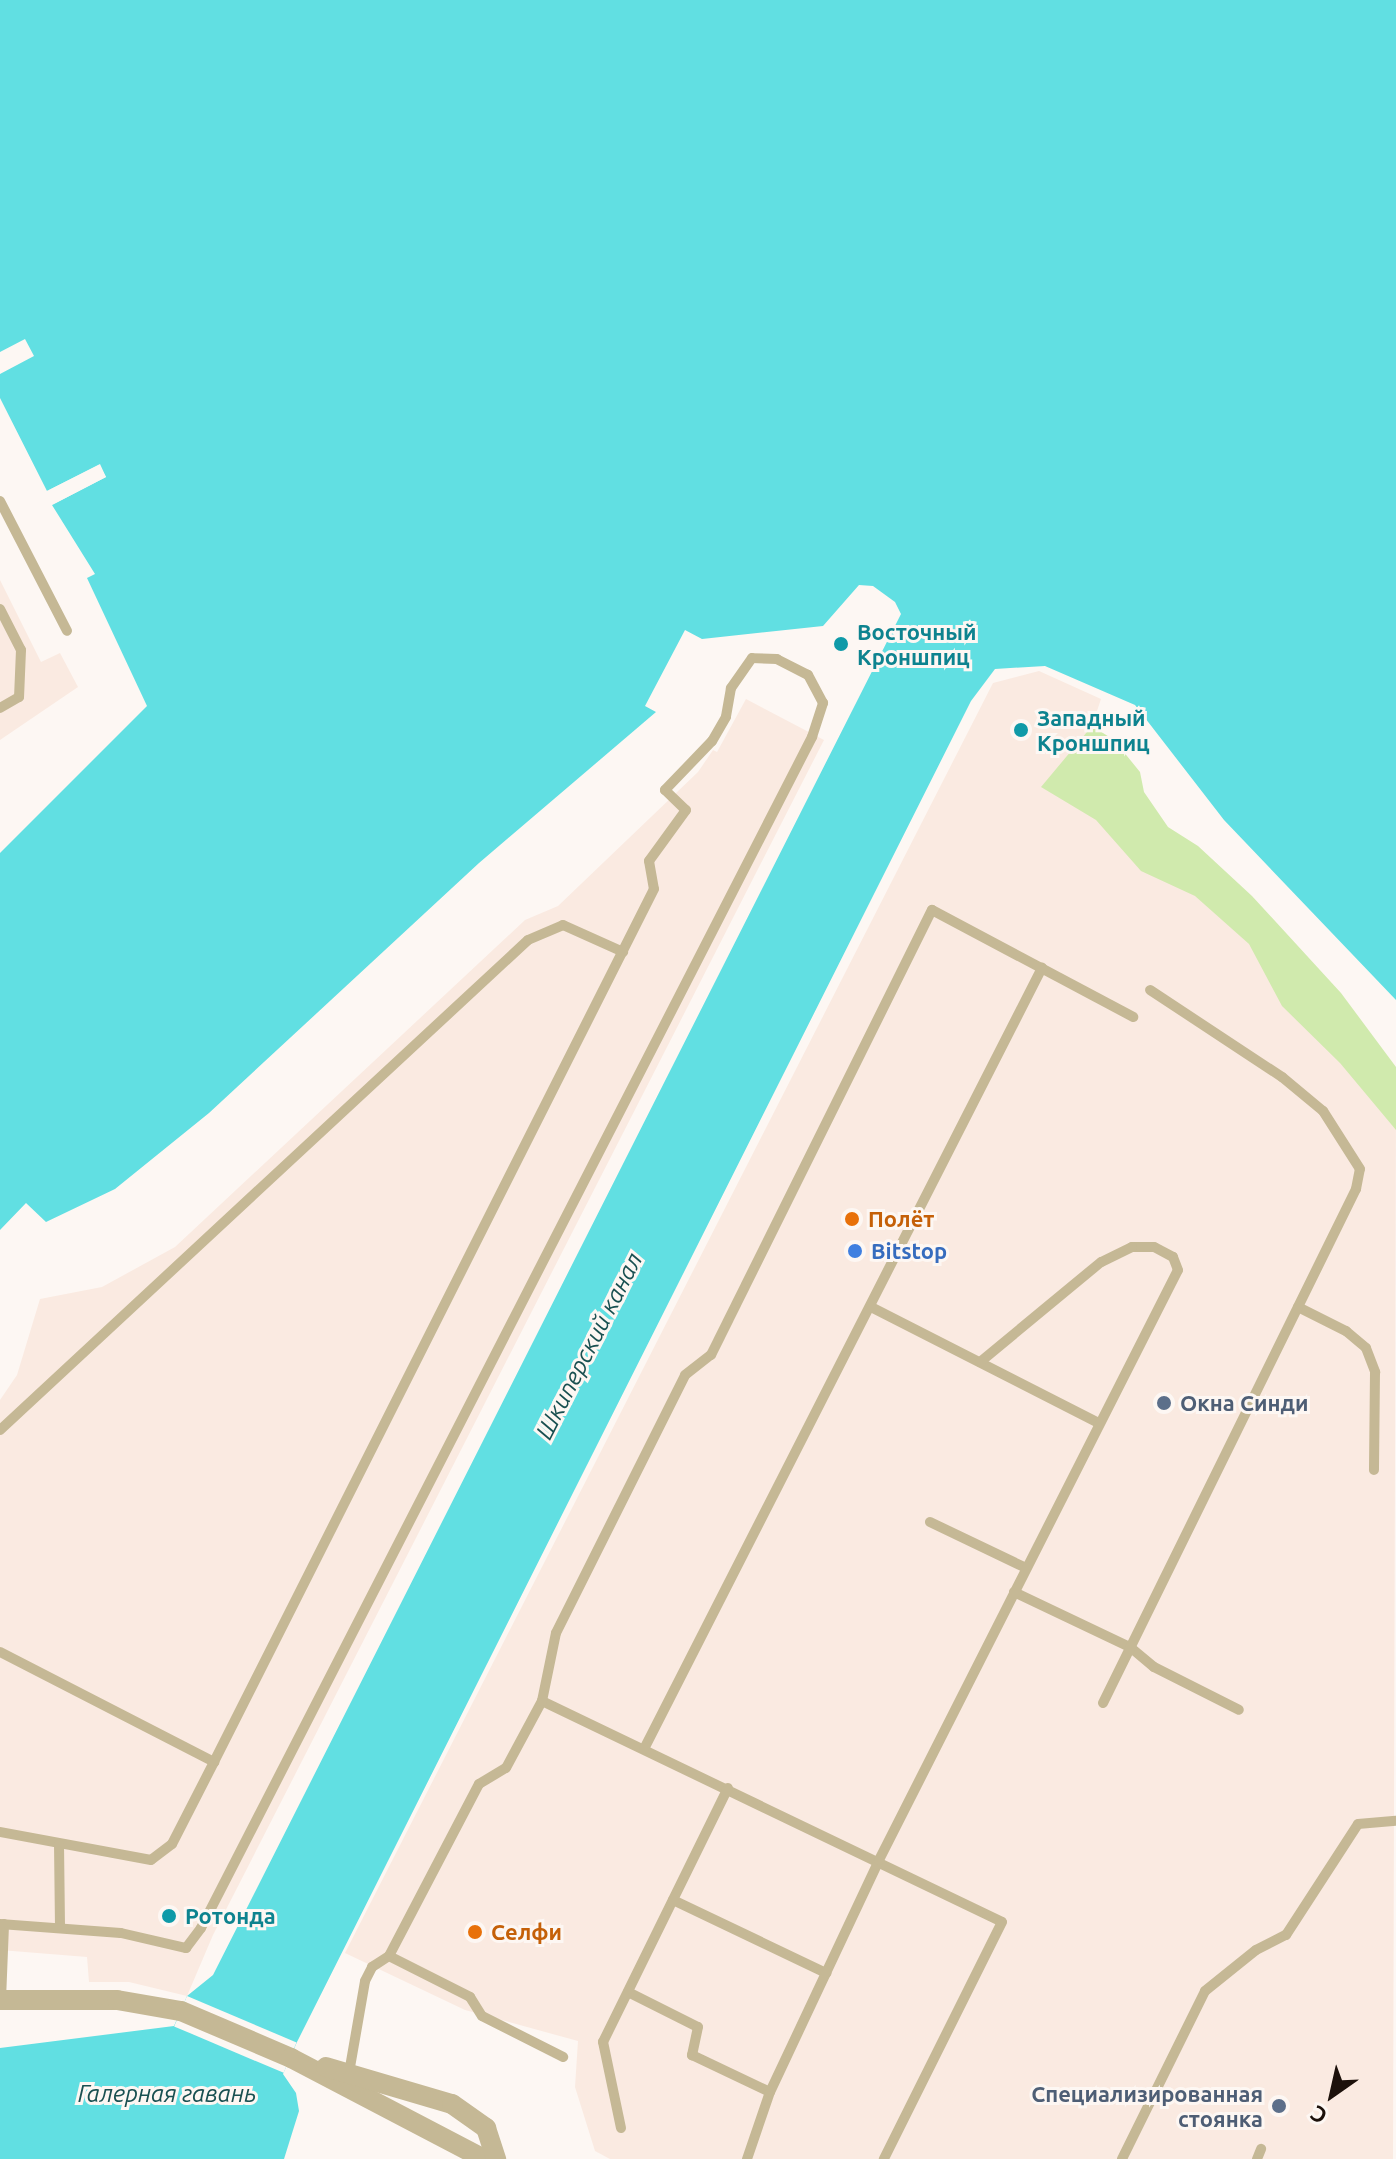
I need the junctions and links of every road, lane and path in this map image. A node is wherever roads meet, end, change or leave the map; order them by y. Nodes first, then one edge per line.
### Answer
1 (0, 501) edge
2 (0, 609) edge
3 (67, 631) dead end
4 (0, 708) edge
5 (623, 952) junction
6 (1042, 968) junction
7 (1150, 990) dead end
8 (1133, 1017) dead end
9 (871, 1307) junction
10 (1298, 1307) junction
11 (980, 1362) junction
12 (1099, 1423) junction
13 (0, 1430) edge
14 (1374, 1470) dead end
15 (930, 1522) dead end
16 (1026, 1568) junction
17 (1014, 1592) junction
18 (1130, 1647) junction
19 (0, 1652) edge
20 (542, 1701) junction
21 (1103, 1703) dead end
22 (1239, 1710) dead end
23 (644, 1749) junction
24 (214, 1762) junction
25 (728, 1788) junction
26 (1396, 1821) edge
27 (0, 1832) edge
28 (59, 1844) junction
29 (879, 1860) junction
30 (673, 1900) junction
31 (2, 1924) edge
32 (60, 1927) junction
33 (389, 1956) junction
34 (826, 1973) junction
35 (628, 1992) junction
36 (1, 2000) edge
37 (563, 2057) dead end
38 (291, 2058) junction
39 (349, 2073) junction
40 (770, 2092) junction
41 (621, 2128) dead end
42 (484, 2159) edge
43 (496, 2159) edge
44 (747, 2159) edge
45 (884, 2159) edge
46 (1122, 2159) edge

1 - 3 lane
2 - 4 lane
5 - 13 lane
5 - 24 lane
5 - 32 lane
6 - 8 lane
6 - 9 lane
6 - 20 lane
7 - 10 lane
9 - 11 lane
9 - 23 lane
10 - 14 lane
10 - 18 lane
11 - 12 lane
11 - 12 lane
12 - 16 lane
15 - 16 lane
16 - 17 lane
17 - 18 lane
17 - 29 lane
18 - 21 lane
18 - 22 lane
19 - 24 lane
20 - 23 lane
20 - 33 lane
23 - 25 lane
24 - 28 lane
25 - 29 lane
25 - 30 lane
26 - 46 lane
27 - 28 lane
28 - 32 lane
29 - 34 lane
29 - 45 lane
30 - 34 lane
30 - 35 lane
31 - 32 lane
31 - 36 lane
33 - 37 lane
33 - 39 lane
34 - 40 lane
35 - 40 lane
35 - 41 lane
36 - 38 street
38 - 39 street
38 - 42 street
39 - 43 street
40 - 44 lane

